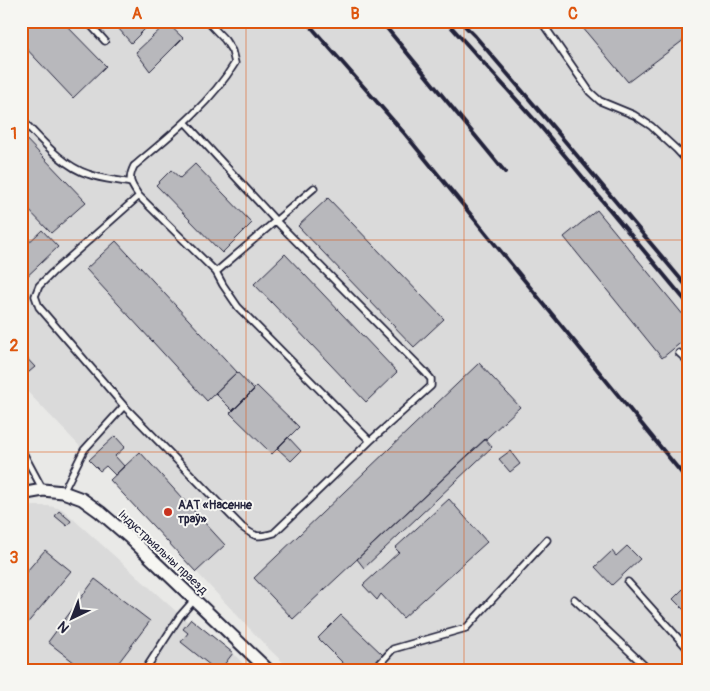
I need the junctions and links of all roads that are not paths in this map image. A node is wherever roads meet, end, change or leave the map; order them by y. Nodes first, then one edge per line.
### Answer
1 (86, 21) edge
2 (207, 21) edge
3 (541, 21) edge
4 (105, 41) dead end
5 (21, 119) edge
6 (185, 122) junction
7 (689, 163) edge
8 (130, 183) junction
9 (314, 188) dead end
10 (139, 196) junction
11 (276, 220) junction
12 (216, 272) junction
13 (679, 352) dead end
14 (689, 362) edge
15 (124, 406) junction
16 (370, 441) junction
17 (21, 449) edge
18 (43, 490) junction
19 (63, 492) junction
20 (21, 494) edge
21 (547, 540) dead end
22 (628, 582) dead end
23 (195, 599) junction
24 (574, 599) dead end
25 (689, 650) edge
26 (145, 670) edge
27 (268, 670) edge
28 (374, 670) edge
29 (649, 670) edge

1 - 4 lane
2 - 6 lane
3 - 7 lane
5 - 8 lane
6 - 8 lane
6 - 11 lane
8 - 10 lane
9 - 11 lane
10 - 12 lane
10 - 15 lane
11 - 12 lane
11 - 16 lane
12 - 16 lane
13 - 14 lane
15 - 16 lane
15 - 19 lane
17 - 18 lane
18 - 19 street, Індустрыяльны праезд
18 - 20 street, Індустрыяльны праезд
19 - 23 street, Індустрыяльны праезд
21 - 28 lane
22 - 25 lane
23 - 26 lane
23 - 27 street, Індустрыяльны праезд
24 - 29 lane

